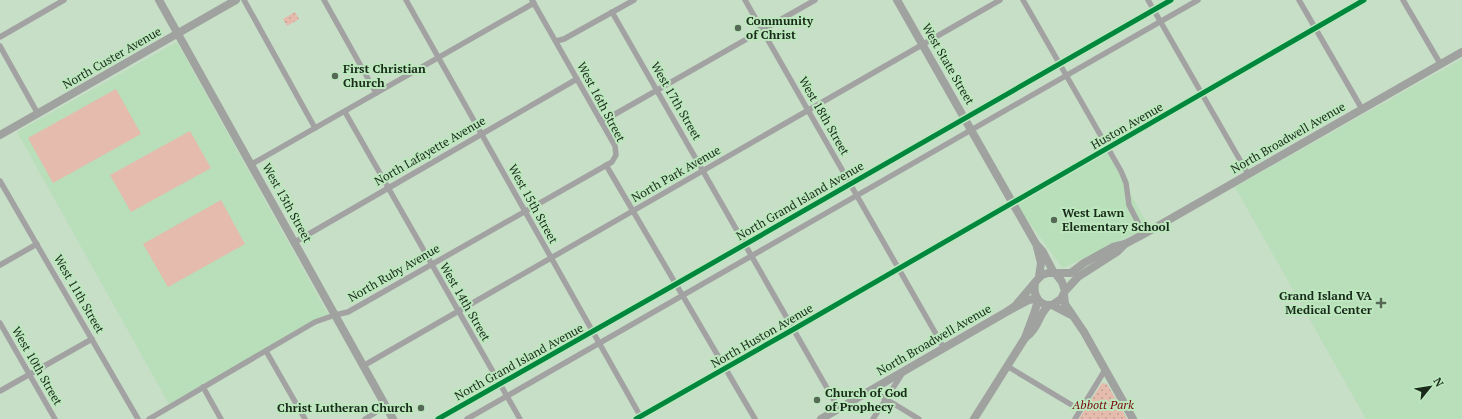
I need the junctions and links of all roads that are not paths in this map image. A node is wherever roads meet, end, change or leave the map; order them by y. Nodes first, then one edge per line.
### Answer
1 (64, 0) edge
2 (159, 0) edge
3 (236, 0) edge
4 (244, 0) edge
5 (324, 0) edge
6 (406, 0) edge
7 (634, 0) edge
8 (745, 0) edge
9 (815, 0) edge
10 (897, 0) edge
11 (1000, 0) edge
12 (1023, 0) edge
13 (1148, 0) edge
14 (1171, 0) edge
15 (1198, 0) edge
16 (1299, 0) edge
17 (1364, 0) edge
18 (1403, 0) edge
19 (533, 2) edge
20 (1154, 10) junction
21 (612, 12) junction
22 (1161, 21) junction
23 (1315, 28) junction
24 (762, 31) junction
25 (178, 34) junction
26 (0, 37) edge
27 (556, 41) junction
28 (923, 45) junction
29 (0, 46) edge
30 (1462, 52) edge
31 (438, 58) junction
32 (1060, 64) junction
33 (1440, 65) junction
34 (1067, 76) junction
35 (577, 79) junction
36 (658, 90) junction
37 (376, 93) junction
38 (1202, 94) junction
39 (1362, 109) junction
40 (808, 110) junction
41 (345, 112) junction
42 (38, 114) junction
43 (965, 118) junction
44 (600, 120) junction
45 (315, 128) junction
46 (972, 130) junction
47 (0, 135) edge
48 (481, 135) junction
49 (1108, 148) junction
50 (252, 164) junction
51 (606, 165) junction
52 (704, 170) junction
53 (1248, 174) junction
54 (0, 181) edge
55 (850, 184) junction
56 (388, 188) junction
57 (857, 195) junction
58 (1013, 203) junction
59 (633, 211) junction
60 (524, 212) junction
61 (1144, 234) junction
62 (295, 242) junction
63 (37, 244) junction
64 (746, 244) junction
65 (1036, 244) junction
66 (1126, 244) junction
67 (752, 256) junction
68 (550, 258) junction
69 (0, 265) edge
70 (431, 265) junction
71 (899, 269) junction
72 (1055, 273) junction
73 (1037, 280) junction
74 (676, 284) junction
75 (1064, 293) junction
76 (682, 296) junction
77 (1037, 299) junction
78 (1051, 305) junction
79 (458, 311) junction
80 (1008, 311) junction
81 (335, 315) junction
82 (1071, 315) junction
83 (0, 324) edge
84 (794, 329) junction
85 (592, 332) junction
86 (1025, 338) junction
87 (92, 339) junction
88 (599, 344) junction
89 (944, 348) junction
90 (266, 351) junction
91 (363, 366) junction
92 (1007, 366) junction
93 (725, 369) junction
94 (1106, 370) junction
95 (903, 371) junction
96 (29, 375) junction
97 (500, 384) junction
98 (203, 387) junction
99 (871, 390) junction
100 (0, 391) edge
101 (507, 396) junction
102 (886, 399) junction
103 (386, 406) junction
104 (839, 408) junction
105 (1080, 410) junction
106 (639, 418) edge
107 (55, 419) edge
108 (138, 419) edge
109 (149, 419) edge
110 (221, 419) edge
111 (305, 419) edge
112 (366, 419) edge
113 (393, 419) edge
114 (438, 419) edge
115 (467, 419) edge
116 (520, 419) edge
117 (755, 419) edge
118 (821, 419) edge
119 (873, 419) edge
120 (919, 419) edge
121 (974, 419) edge
122 (1075, 419) edge
123 (1133, 419) edge

1 - 26 street
2 - 25 main road, West 13th Street
3 - 25 main road, North Custer Avenue
4 - 45 street
5 - 37 street
6 - 31 street, West 15th Street
7 - 21 street
8 - 24 street, West 18th Street
9 - 24 street
10 - 28 main road, West State Street
11 - 28 street, North Park Avenue
12 - 32 street
13 - 20 street
14 - 20 street, North Grand Island Avenue
15 - 22 street, North Grand Island Avenue
16 - 23 street
17 - 23 street, Huston Avenue
18 - 33 street
19 - 27 street, West 16th Street
19 - 31 street
20 - 22 street
20 - 32 street, North Grand Island Avenue
21 - 27 street
21 - 36 street, West 17th Street
22 - 34 street, North Grand Island Avenue
22 - 38 street
23 - 38 street, Huston Avenue
23 - 39 street
24 - 36 street
24 - 40 street, West 18th Street
25 - 42 main road, North Custer Avenue
25 - 50 main road, West 13th Street
27 - 35 street, West 16th Street
28 - 40 street, North Park Avenue
28 - 43 main road, West State Street
29 - 42 street
30 - 33 main road, North Broadwell Avenue
31 - 37 street
31 - 48 street, West 15th Street
32 - 34 street
32 - 43 street, North Grand Island Avenue
33 - 39 main road, North Broadwell Avenue
34 - 46 street, North Grand Island Avenue
34 - 49 street
35 - 44 street, West 16th Street
35 - 48 street, North Lafayette Avenue
36 - 44 street
36 - 52 street, West 17th Street
37 - 41 street
38 - 49 street, Huston Avenue
38 - 53 street
39 - 53 main road, North Broadwell Avenue
40 - 52 street, North Park Avenue
40 - 55 street, West 18th Street
41 - 45 street
41 - 56 street, West 14th Street
42 - 47 main road, North Custer Avenue
43 - 46 main road, West State Street
43 - 55 street, North Grand Island Avenue
44 - 51 street, West 16th Street
45 - 50 street
46 - 57 street, North Grand Island Avenue
46 - 58 main road, West State Street
48 - 56 street, North Lafayette Avenue
48 - 60 street, West 15th Street
49 - 58 street, Huston Avenue
49 - 61 street
50 - 62 main road, West 13th Street
51 - 59 street
51 - 60 street, North Ruby Avenue
52 - 59 street, North Park Avenue
52 - 64 street, West 17th Street
53 - 61 main road, North Broadwell Avenue
54 - 63 street, West 11th Street
55 - 57 street, West 18th Street
55 - 64 street, North Grand Island Avenue
56 - 62 street, North Lafayette Avenue
56 - 70 street, West 14th Street
57 - 67 street, North Grand Island Avenue
57 - 71 street, West 18th Street
58 - 65 main road, West State Street
58 - 71 street, Huston Avenue
59 - 68 street, North Park Avenue
59 - 74 street
60 - 68 street, West 15th Street
60 - 70 street, North Ruby Avenue
61 - 66 main road, North Broadwell Avenue
62 - 81 main road, West 13th Street
63 - 69 street
63 - 87 street, West 11th Street
64 - 67 street, West 17th Street
64 - 74 street, North Grand Island Avenue
65 - 72 main road, West State Street
65 - 73 main road, West State Street
66 - 72 main road, North Broadwell Avenue
66 - 75 main road, North Broadwell Avenue
67 - 76 street, North Grand Island Avenue
67 - 84 street, West 17th Street
68 - 79 street, North Park Avenue
68 - 85 street, West 15th Street
70 - 79 street, West 14th Street
70 - 81 street, North Ruby Avenue
71 - 84 street, North Huston Avenue
71 - 89 street, West 18th Street
72 - 73 main road
72 - 75 main road
73 - 77 main road
73 - 80 main road, North Broadwell Avenue
74 - 76 street
74 - 85 street, North Grand Island Avenue
75 - 78 main road
75 - 82 main road
76 - 88 street, North Grand Island Avenue
76 - 93 street
77 - 78 main road
77 - 80 main road, North Broadwell Avenue
77 - 86 main road
78 - 82 main road
78 - 86 main road
79 - 91 street, North Park Avenue
79 - 97 street, West 14th Street
80 - 89 main road, North Broadwell Avenue
81 - 90 street, North Ruby Avenue
81 - 91 main road, West 13th Street
82 - 94 main road
83 - 96 street, West 10th Street
84 - 93 street, North Huston Avenue
84 - 104 street, West 17th Street
85 - 88 street, West 15th Street
85 - 97 street, North Grand Island Avenue
86 - 92 main road
87 - 96 street
87 - 108 street, West 11th Street
88 - 101 street, North Grand Island Avenue
88 - 106 street, West 15th Street
89 - 95 main road, North Broadwell Avenue
90 - 98 street, North Ruby Avenue
90 - 111 street
91 - 103 main road, West 13th Street
92 - 105 street
92 - 121 main road
93 - 106 street, North Huston Avenue
93 - 117 street
94 - 105 street
94 - 123 main road
95 - 99 main road, North Broadwell Avenue
95 - 102 street
96 - 100 street
96 - 107 street, West 10th Street
97 - 101 street, West 14th Street
97 - 114 street, North Grand Island Avenue
98 - 109 street, North Ruby Avenue
98 - 110 street
99 - 102 street, North Broadwell Avenue
99 - 104 main road, North Broadwell Avenue
101 - 115 street, North Grand Island Avenue
101 - 116 street, West 14th Street
102 - 119 street
102 - 120 street
103 - 112 street
103 - 113 main road, West 13th Street
104 - 118 main road, North Broadwell Avenue
105 - 122 street

